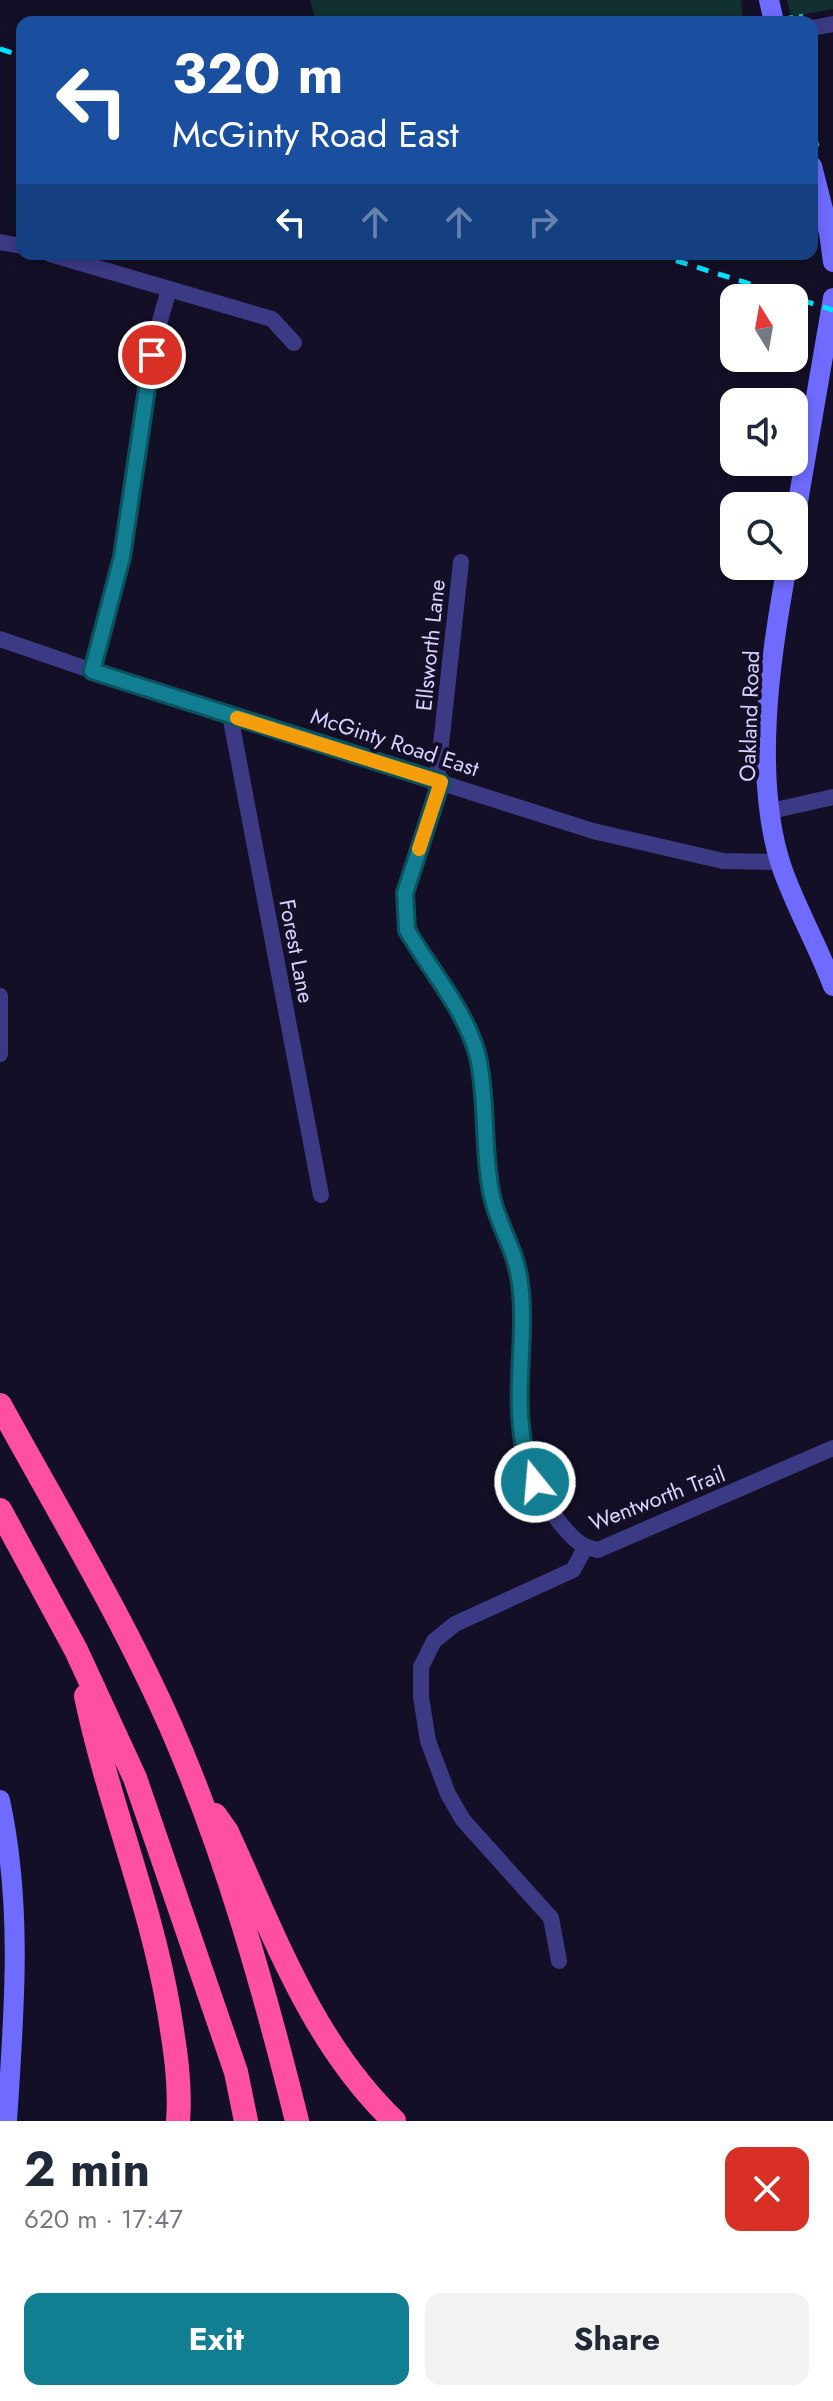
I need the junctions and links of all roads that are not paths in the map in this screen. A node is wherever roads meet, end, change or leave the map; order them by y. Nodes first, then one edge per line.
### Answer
1 (818, 190) edge
2 (70, 260) edge
3 (833, 262) edge
4 (169, 290) junction
5 (833, 298) edge
6 (294, 343) dead end
7 (800, 492) edge
8 (461, 562) dead end
9 (785, 580) edge
10 (0, 639) edge
11 (92, 671) junction
12 (230, 715) junction
13 (439, 781) junction
14 (833, 797) edge
15 (771, 811) junction
16 (782, 865) junction
17 (833, 986) edge
18 (0, 996) edge
19 (0, 1054) edge
20 (321, 1195) dead end
21 (0, 1405) edge
22 (833, 1448) edge
23 (0, 1510) edge
24 (585, 1548) junction
25 (76, 1650) junction
26 (196, 1787) junction
27 (0, 1800) edge
28 (559, 1961) dead end
29 (321, 2031) junction
30 (7, 2121) edge
31 (178, 2121) edge
32 (246, 2121) edge
33 (297, 2121) edge
34 (394, 2121) edge
35 (417, 2121) edge

1 - 3 street
2 - 4 street
4 - 6 street
4 - 11 street
5 - 7 street
8 - 13 street, Ellsworth Lane
9 - 15 street, Oakland Road
10 - 11 street, McGinty Road East
11 - 12 street, McGinty Road East
12 - 13 street, McGinty Road East
12 - 20 street, Forest Lane
13 - 16 street, McGinty Road East
13 - 24 street, Wentworth Trail
14 - 15 street
15 - 16 street, Oakland Road
16 - 17 street
18 - 19 street
21 - 26 highway
22 - 24 street, Wentworth Trail
23 - 25 highway
24 - 28 street
25 - 31 highway
25 - 32 highway
26 - 29 highway
26 - 33 highway
27 - 30 street
29 - 34 highway
29 - 35 highway

